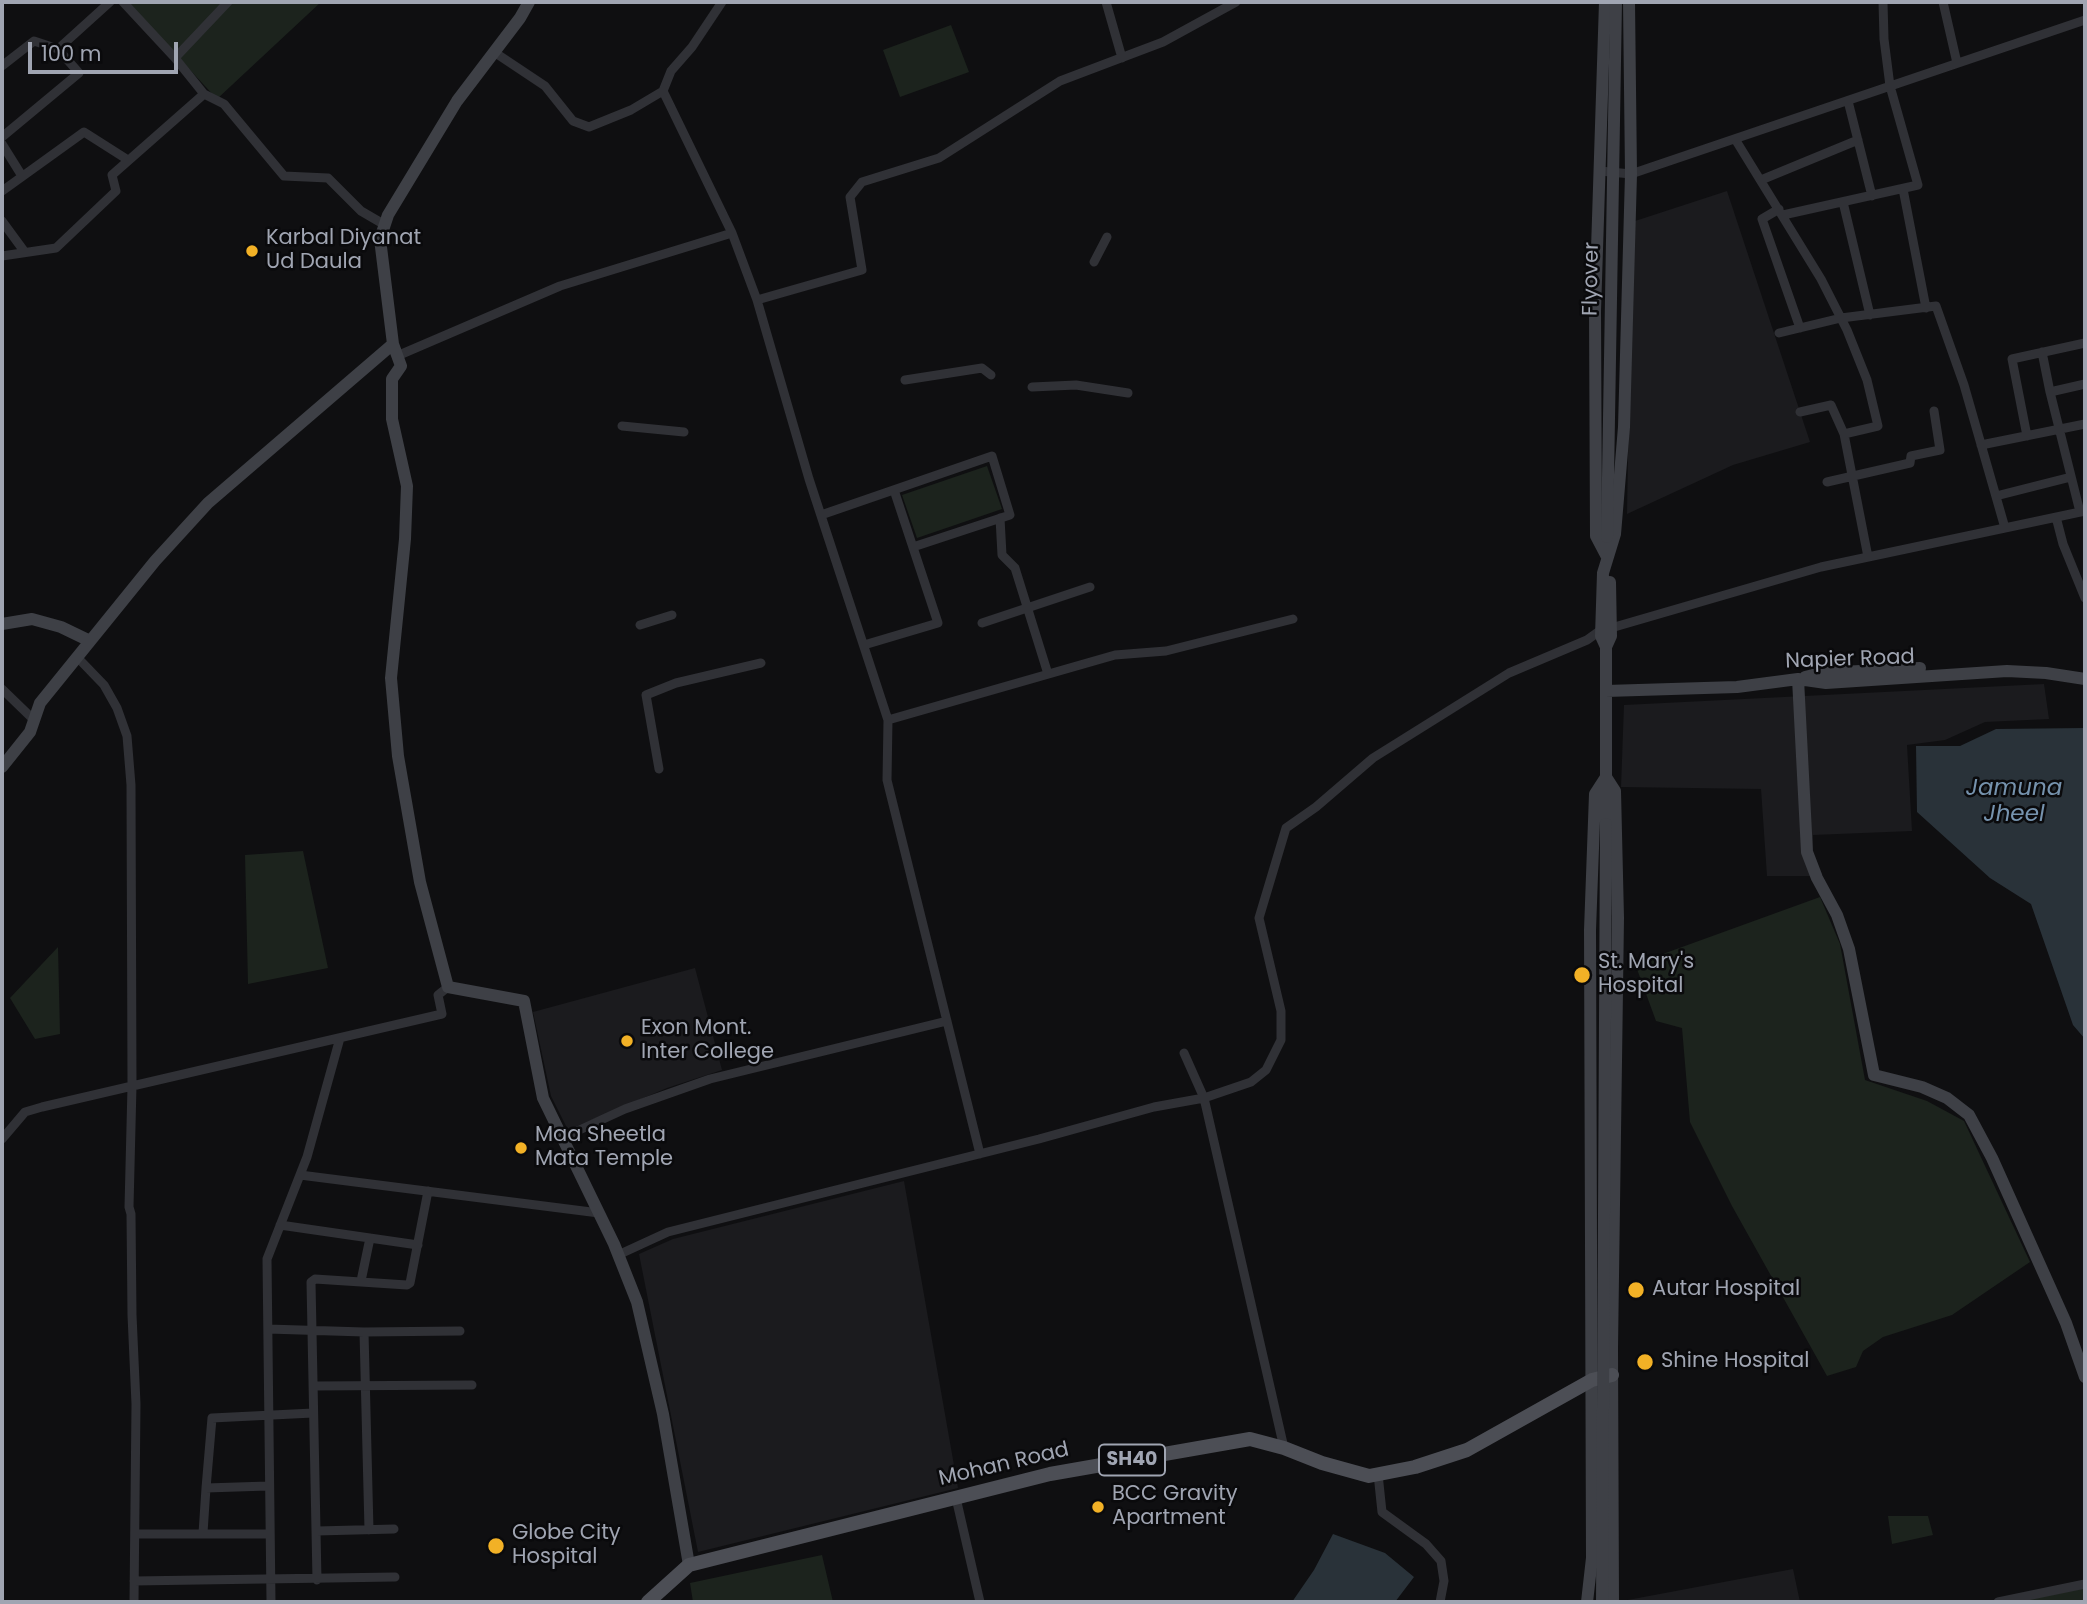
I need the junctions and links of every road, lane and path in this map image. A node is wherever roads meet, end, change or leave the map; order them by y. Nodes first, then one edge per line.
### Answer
1 (110, 2) edge
2 (123, 2) edge
3 (228, 2) edge
4 (529, 2) edge
5 (722, 2) edge
6 (1106, 2) edge
7 (1236, 2) edge
8 (1605, 2) edge
9 (1616, 2) edge
10 (1629, 2) edge
11 (1883, 2) edge
12 (1943, 2) edge
13 (2085, 20) edge
14 (58, 49) junction
15 (494, 52) junction
16 (175, 58) junction
17 (1122, 58) junction
18 (1957, 63) junction
19 (2, 66) edge
20 (1890, 86) junction
21 (663, 91) junction
22 (204, 94) junction
23 (1848, 101) junction
24 (2, 137) edge
25 (1735, 139) junction
26 (1858, 140) junction
27 (2, 144) edge
28 (128, 160) junction
29 (1600, 171) junction
30 (1630, 174) junction
31 (22, 176) junction
32 (1761, 180) junction
33 (1903, 189) junction
34 (2, 191) edge
35 (1871, 195) junction
36 (1843, 202) junction
37 (1781, 212) junction
38 (2, 221) edge
39 (384, 225) junction
40 (732, 233) junction
41 (1107, 237) dead end
42 (24, 251) junction
43 (2, 256) edge
44 (1094, 262) dead end
45 (757, 300) junction
46 (1926, 308) junction
47 (1870, 314) junction
48 (1841, 318) junction
49 (1800, 328) junction
50 (1779, 333) dead end
51 (2085, 343) edge
52 (395, 350) junction
53 (2042, 352) junction
54 (991, 375) dead end
55 (905, 380) dead end
56 (2085, 384) edge
57 (1032, 387) dead end
58 (2050, 392) junction
59 (1128, 393) dead end
60 (1934, 411) dead end
61 (1800, 412) dead end
62 (2085, 424) edge
63 (622, 426) dead end
64 (2059, 429) junction
65 (684, 432) dead end
66 (1844, 434) junction
67 (2027, 436) junction
68 (1981, 445) junction
69 (1852, 476) junction
70 (2071, 477) junction
71 (1827, 482) dead end
72 (894, 490) junction
73 (1996, 496) junction
74 (2082, 512) edge
75 (821, 515) junction
76 (2056, 517) junction
77 (1000, 518) junction
78 (2005, 528) junction
79 (913, 547) junction
80 (1868, 557) junction
81 (1607, 561) junction
82 (2081, 574) edge
83 (1090, 587) dead end
84 (2085, 598) edge
85 (1027, 608) junction
86 (672, 615) dead end
87 (1293, 618) dead end
88 (982, 623) dead end
89 (2, 624) edge
90 (640, 625) dead end
91 (1606, 629) junction
92 (90, 641) junction
93 (864, 645) junction
94 (77, 657) junction
95 (761, 663) dead end
96 (2085, 670) edge
97 (1048, 674) junction
98 (1798, 679) junction
99 (2085, 679) edge
100 (2, 689) edge
101 (1611, 691) junction
102 (34, 720) junction
103 (888, 720) junction
104 (2, 767) edge
105 (659, 769) dead end
106 (1606, 777) junction
107 (448, 987) junction
108 (947, 1021) junction
109 (340, 1038) junction
110 (1184, 1053) dead end
111 (132, 1086) junction
112 (1204, 1098) junction
113 (562, 1138) junction
114 (2, 1139) edge
115 (980, 1154) junction
116 (300, 1175) junction
117 (428, 1191) junction
118 (599, 1213) junction
119 (280, 1225) junction
120 (370, 1238) junction
121 (418, 1245) junction
122 (618, 1255) junction
123 (361, 1281) junction
124 (268, 1329) junction
125 (313, 1330) junction
126 (460, 1331) dead end
127 (364, 1332) junction
128 (1612, 1375) junction
129 (2085, 1377) edge
130 (1592, 1380) junction
131 (472, 1385) dead end
132 (313, 1386) junction
133 (366, 1386) junction
134 (313, 1413) junction
135 (270, 1414) junction
136 (1284, 1448) junction
137 (1378, 1474) junction
138 (268, 1486) junction
139 (206, 1488) junction
140 (956, 1498) junction
141 (394, 1529) dead end
142 (369, 1530) junction
143 (317, 1531) junction
144 (203, 1533) junction
145 (135, 1534) junction
146 (270, 1534) junction
147 (689, 1566) junction
148 (395, 1577) dead end
149 (270, 1580) junction
150 (317, 1580) junction
151 (134, 1581) junction
152 (2085, 1584) edge
153 (134, 1602) edge
154 (271, 1602) edge
155 (649, 1602) edge
156 (980, 1602) edge
157 (1440, 1602) edge
158 (1587, 1602) edge
159 (1602, 1602) edge
160 (1613, 1602) edge
161 (2003, 1602) edge

1 - 14 street
2 - 16 street
3 - 16 street
4 - 15 main road
5 - 21 street
6 - 17 street
7 - 17 street
8 - 29 main road
9 - 81 main road, Flyover, bridge
10 - 30 main road
11 - 20 street
12 - 18 street
13 - 18 street
14 - 19 street
14 - 24 street
15 - 21 street
15 - 39 main road
16 - 22 street
17 - 45 street
18 - 20 street
20 - 23 street
20 - 33 street
21 - 40 street
22 - 28 street
22 - 39 street
23 - 25 street
23 - 26 street
25 - 30 street
25 - 32 street
26 - 32 street
26 - 35 street
27 - 31 street
28 - 31 street
28 - 42 street
29 - 30 street
29 - 81 main road
30 - 81 main road
31 - 34 street
32 - 37 street
33 - 35 street
33 - 46 street
35 - 36 street
36 - 37 street
36 - 47 street
37 - 48 street
37 - 49 street
38 - 42 street
39 - 52 main road
40 - 45 street
40 - 52 street
41 - 44 street
42 - 43 street
45 - 75 street
46 - 47 street
46 - 68 street
47 - 48 street
48 - 49 street
48 - 66 street
49 - 50 street
51 - 53 street
52 - 92 main road
52 - 107 main road
53 - 58 street
53 - 67 street
54 - 55 street
56 - 58 street
57 - 59 street
58 - 64 street
60 - 69 street
61 - 66 street
62 - 64 street
63 - 65 street
64 - 67 street
64 - 70 street
66 - 69 street
67 - 68 street
68 - 73 street
69 - 71 street
69 - 80 street
70 - 73 street
70 - 74 street
72 - 75 street
72 - 77 street
72 - 79 street
73 - 78 street
74 - 76 street
75 - 93 street
76 - 78 street
76 - 82 street
77 - 79 street
77 - 85 street
78 - 80 street
79 - 93 street
80 - 91 street
81 - 91 main road
82 - 84 street
83 - 85 street
85 - 88 street
85 - 97 street
86 - 90 street
87 - 97 street
89 - 92 main road
91 - 101 main road
91 - 112 street
92 - 94 main road
93 - 103 street
94 - 102 main road
94 - 111 street
95 - 105 street
96 - 98 main road
97 - 103 street
98 - 99 main road, Napier Road
98 - 101 main road, Napier Road
98 - 129 main road
100 - 102 street
101 - 106 main road
102 - 104 main road
103 - 108 street
106 - 128 main road
106 - 130 main road
106 - 159 main road, bridge
107 - 109 street
107 - 113 main road
108 - 113 street
108 - 115 street
109 - 111 street
109 - 116 street
110 - 112 street
111 - 114 street
111 - 145 street
112 - 115 street
112 - 136 street
113 - 118 main road
115 - 122 street
116 - 117 street
116 - 119 street
117 - 118 street
117 - 121 street
118 - 122 main road
119 - 120 street
119 - 124 street
120 - 121 street
120 - 123 street
121 - 123 street
122 - 147 main road
123 - 125 street
124 - 125 street
124 - 135 street
125 - 127 street
125 - 132 street
126 - 127 street
127 - 133 street
128 - 130 main road, Mohan Road / SH40
128 - 160 main road
130 - 137 main road, Mohan Road / SH40
130 - 158 main road
131 - 133 street
132 - 133 street
132 - 134 street
133 - 142 street
134 - 135 street
134 - 143 street
135 - 138 street
135 - 139 street
136 - 137 main road, Mohan Road / SH40
136 - 140 main road, Mohan Road / SH40
137 - 157 street
138 - 139 street
138 - 146 street
139 - 144 street
140 - 147 main road, Mohan Road / SH40
140 - 156 street
141 - 142 street
142 - 143 street
143 - 150 street
144 - 145 street
144 - 146 street
145 - 151 street
146 - 149 street
147 - 155 main road, Mohan Road / SH40
148 - 150 street
149 - 150 street
149 - 151 street
149 - 154 street
151 - 153 street
152 - 161 street

